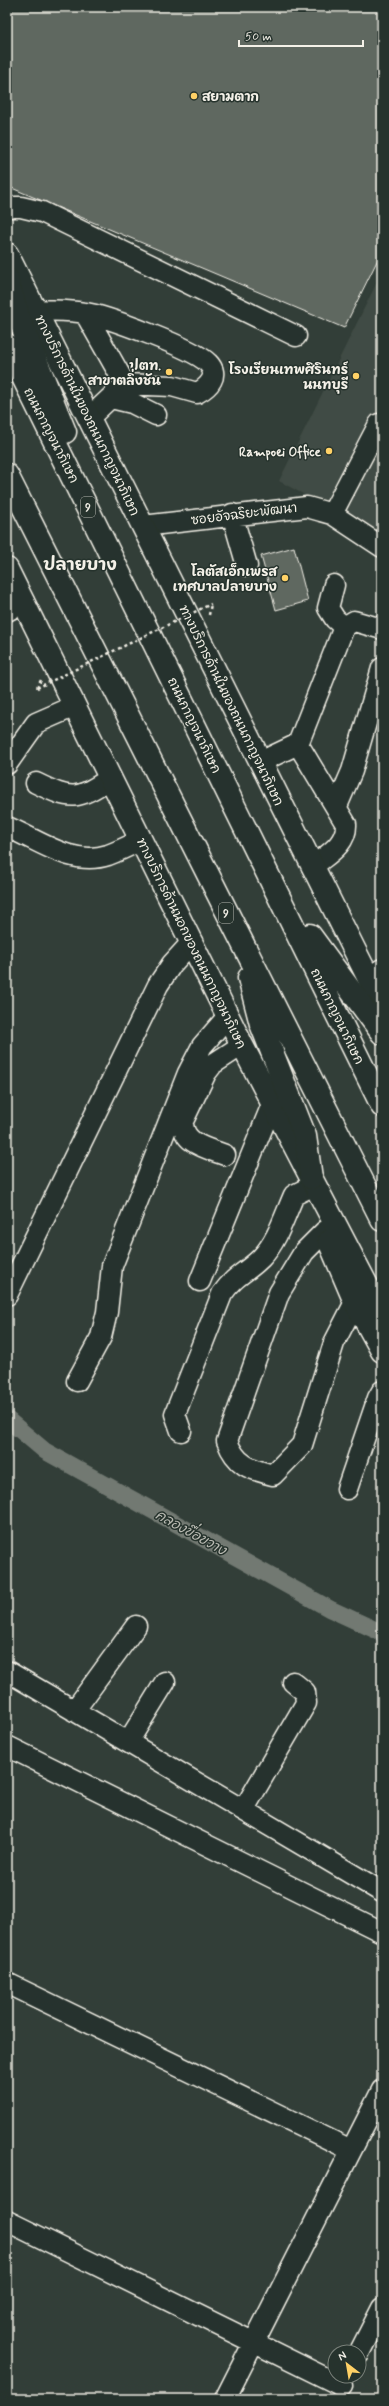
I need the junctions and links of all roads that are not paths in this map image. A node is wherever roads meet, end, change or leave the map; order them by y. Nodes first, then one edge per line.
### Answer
1 (7, 207) edge
2 (7, 254) edge
3 (7, 278) edge
4 (36, 310) junction
5 (85, 312) junction
6 (296, 336) dead end
7 (7, 345) edge
8 (118, 391) junction
9 (156, 415) dead end
10 (90, 417) junction
11 (381, 422) edge
12 (7, 476) edge
13 (83, 497) junction
14 (232, 514) junction
15 (332, 514) junction
16 (143, 526) junction
17 (382, 546) edge
18 (247, 566) dead end
19 (7, 569) edge
20 (334, 585) dead end
21 (15, 607) edge
22 (344, 627) junction
23 (382, 629) edge
24 (382, 668) edge
25 (75, 706) junction
26 (298, 744) junction
27 (260, 762) junction
28 (7, 764) edge
29 (111, 778) junction
30 (36, 783) dead end
31 (337, 806) junction
32 (7, 828) edge
33 (141, 840) junction
34 (312, 867) junction
35 (275, 887) junction
36 (192, 942) junction
37 (243, 947) junction
38 (375, 974) edge
39 (382, 1005) edge
40 (228, 1016) junction
41 (382, 1033) edge
42 (242, 1045) junction
43 (273, 1102) junction
44 (382, 1106) edge
45 (225, 1155) dead end
46 (317, 1189) junction
47 (382, 1220) edge
48 (325, 1230) junction
49 (200, 1281) dead end
50 (7, 1295) edge
51 (355, 1302) junction
52 (382, 1314) edge
53 (382, 1352) edge
54 (77, 1380) dead end
55 (382, 1391) edge
56 (181, 1431) dead end
57 (347, 1489) dead end
58 (136, 1626) dead end
59 (7, 1671) edge
60 (165, 1682) dead end
61 (293, 1682) dead end
62 (74, 1711) junction
63 (128, 1742) junction
64 (7, 1746) edge
65 (244, 1809) junction
66 (379, 1883) edge
67 (382, 1932) edge
68 (7, 1983) edge
69 (382, 2090) edge
70 (352, 2150) junction
71 (7, 2221) edge
72 (380, 2317) edge
73 (253, 2343) junction
74 (364, 2344) edge
75 (342, 2387) edge
76 (225, 2399) edge

1 - 6 street
2 - 4 main road, ทางบริการด้านในของถนนกาญจนาภิเษก
3 - 13 main road
4 - 5 street
4 - 10 main road, ทางบริการด้านในของถนนกาญจนาภิเษก
5 - 8 street
5 - 8 street
7 - 13 main road, ถนนกาญจนาภิเษก / 9
8 - 9 street
8 - 10 street
10 - 16 main road, ทางบริการด้านในของถนนกาญจนาภิเษก
11 - 15 street
12 - 37 main road, 9
13 - 35 main road, ถนนกาญจนาภิเษก / 9
14 - 15 street, ซอยอัจฉริยะพัฒนา
14 - 16 street, ซอยอัจฉริยะพัฒนา
14 - 18 street
15 - 17 street, ซอยอัจฉริยะพัฒนา
16 - 27 main road, ทางบริการด้านในของถนนกาญจนาภิเษก
19 - 21 main road, ทางบริการด้านนอกของถนนกาญจนาภิเษก
20 - 22 street
21 - 25 main road, ทางบริการด้านนอกของถนนกาญจนาภิเษก
22 - 23 street
22 - 26 street
24 - 31 street
25 - 28 street
25 - 29 main road, ทางบริการด้านนอกของถนนกาญจนาภิเษก
26 - 27 street
26 - 31 street
27 - 34 main road, ทางบริการด้านในของถนนกาญจนาภิเษก
29 - 30 street
29 - 33 main road, ทางบริการด้านนอกของถนนกาญจนาภิเษก
31 - 34 street
32 - 33 street
33 - 36 main road, ทางบริการด้านนอกของถนนกาญจนาภิเษก
34 - 38 main road, ทางบริการด้านในของถนนกาญจนาภิเษก
35 - 41 main road
35 - 44 main road, ถนนกาญจนาภิเษก / 9
36 - 40 main road, ทางบริการด้านนอกของถนนกาญจนาภิเษก
36 - 50 street
37 - 46 main road
37 - 47 main road, 9
38 - 39 main road, ทางบริการด้านในของถนนกาญจนาภิเษก
40 - 42 main road, ทางบริการด้านนอกของถนนกาญจนาภิเษก
40 - 54 street
42 - 43 main road, ทางบริการด้านนอกของถนนกาญจนาภิเษก
42 - 45 street
43 - 46 main road, ทางบริการด้านนอกของถนนกาญจนาภิเษก
43 - 49 street
46 - 48 main road
46 - 52 main road, ทางบริการด้านนอกของถนนกาญจนาภิเษก
46 - 56 street
48 - 51 main road
48 - 51 street
51 - 53 main road
55 - 57 street
58 - 62 street
59 - 62 street
60 - 63 street
61 - 65 street
62 - 63 street
63 - 65 street
64 - 67 street
65 - 66 street
68 - 70 street
69 - 70 street
70 - 73 street
71 - 73 street
72 - 74 street
73 - 75 street
73 - 76 street

